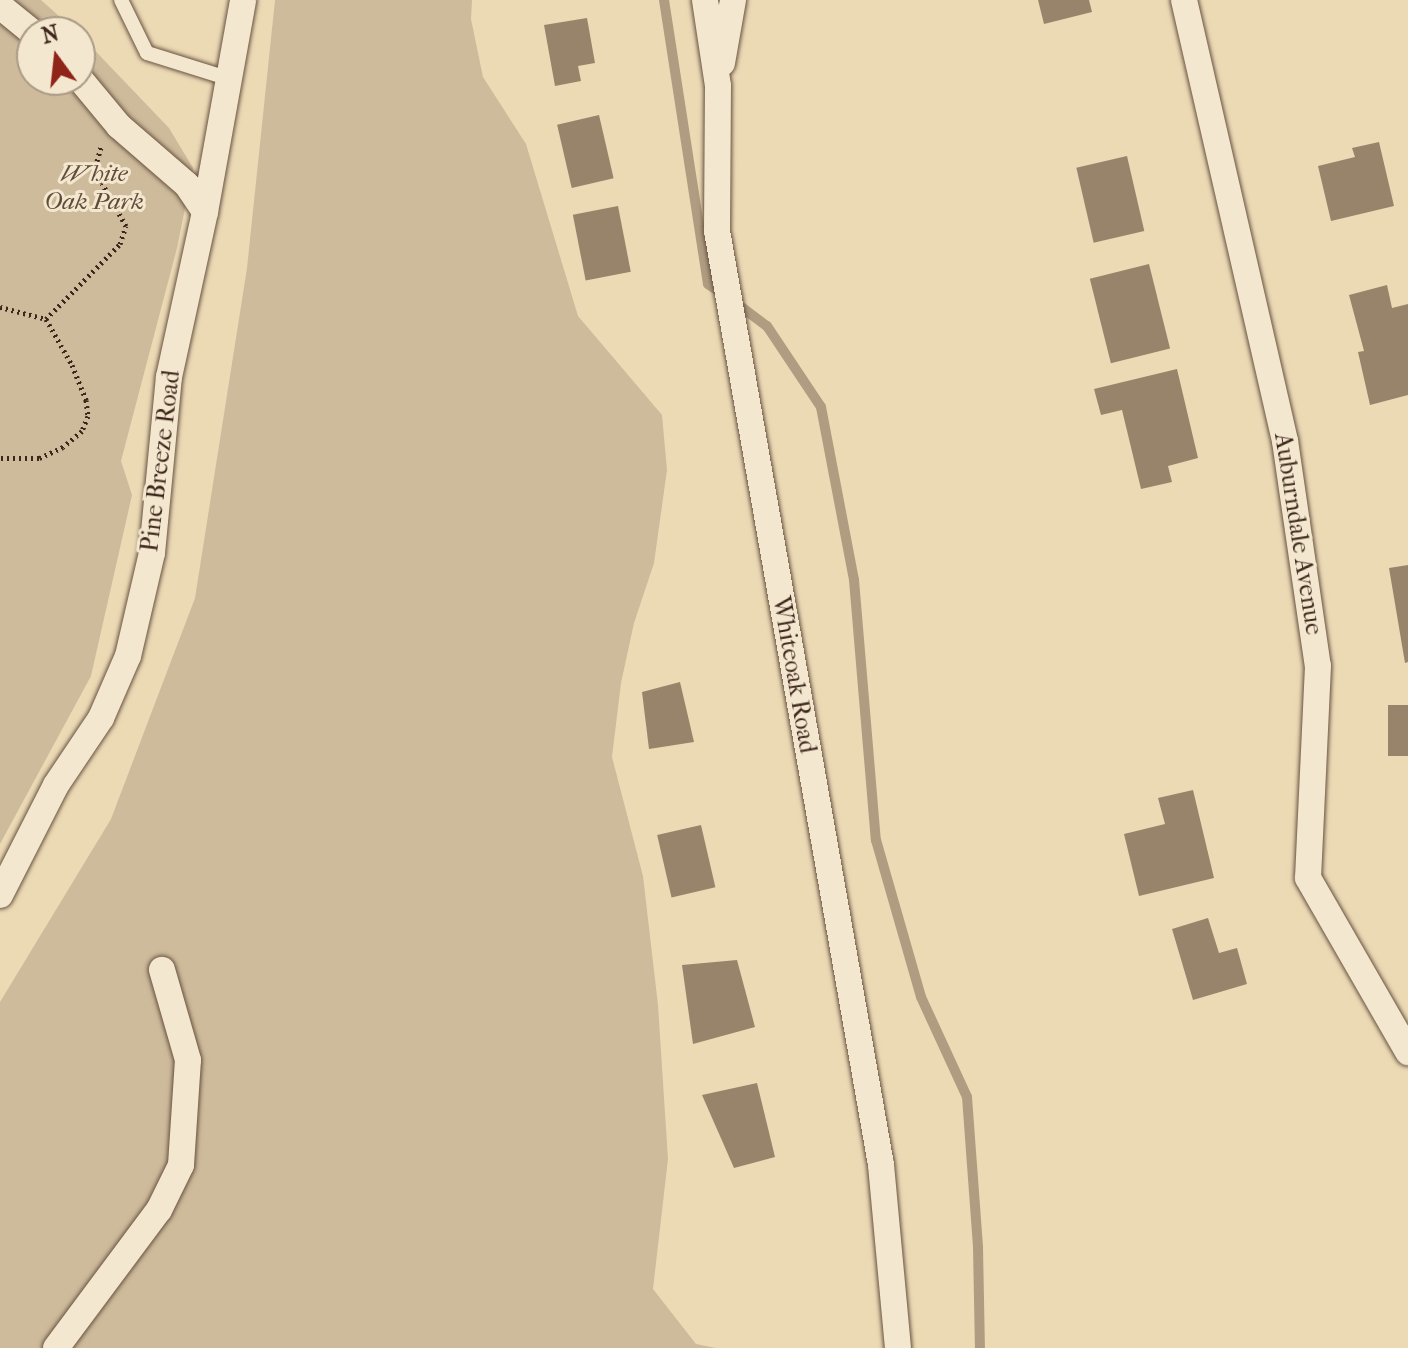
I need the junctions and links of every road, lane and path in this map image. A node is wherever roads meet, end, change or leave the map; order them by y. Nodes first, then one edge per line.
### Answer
1 (121, 0) edge
2 (243, 0) edge
3 (705, 0) edge
4 (733, 0) edge
5 (1184, 0) edge
6 (0, 6) edge
7 (16, 19) edge
8 (230, 79) junction
9 (718, 86) junction
10 (94, 96) edge
11 (119, 126) junction
12 (205, 212) junction
13 (0, 307) edge
14 (46, 319) junction
15 (0, 458) edge
16 (0, 895) edge
17 (162, 970) dead end
18 (1408, 1052) edge
19 (56, 1348) edge
20 (898, 1348) edge

1 - 8 lane
2 - 8 street, Pine Breeze Road
3 - 9 street, Whiteoak Road
4 - 9 street
5 - 18 street, Auburndale Avenue
6 - 7 street
8 - 12 street, Pine Breeze Road
9 - 20 street, Whiteoak Road
10 - 11 street
11 - 12 street
11 - 14 path
12 - 16 street, Pine Breeze Road
13 - 14 path
14 - 15 path
17 - 19 street

